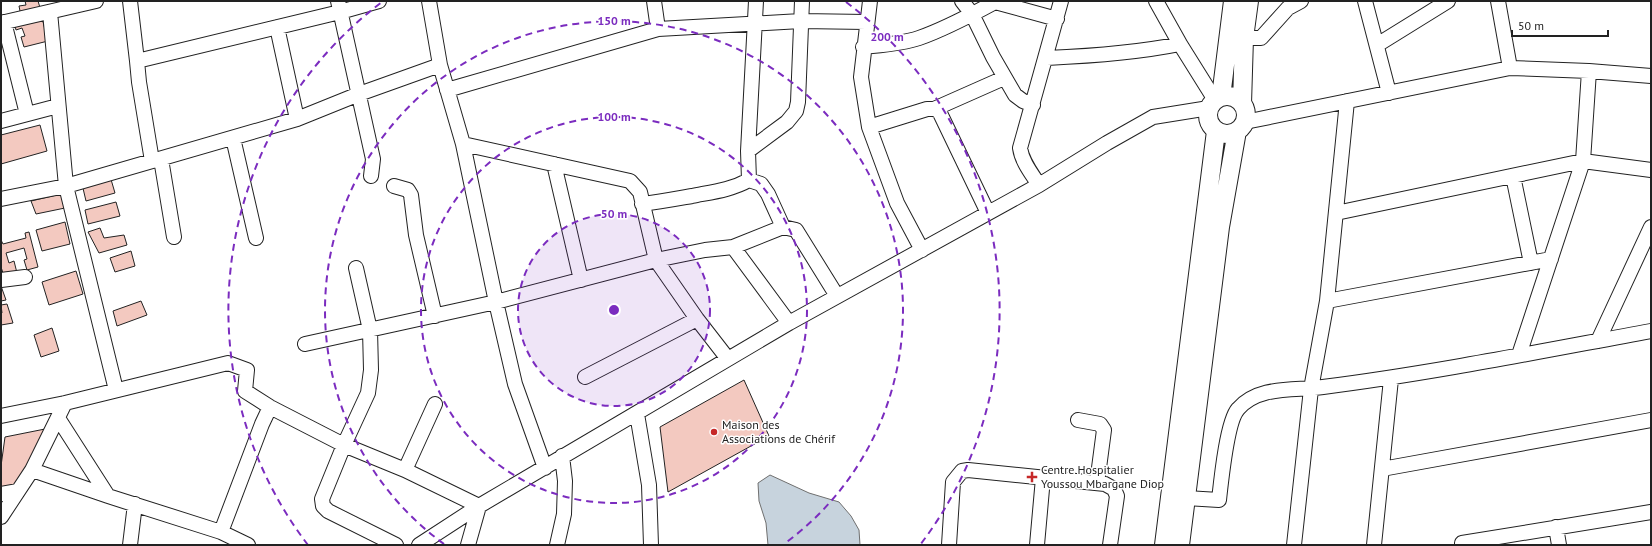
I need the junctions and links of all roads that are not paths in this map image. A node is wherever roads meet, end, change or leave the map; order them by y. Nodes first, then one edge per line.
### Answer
1 (96, 1) edge
2 (130, 1) edge
3 (379, 1) edge
4 (429, 1) edge
5 (654, 1) edge
6 (756, 1) edge
7 (802, 1) edge
8 (870, 1) edge
9 (962, 1) edge
10 (995, 1) edge
11 (1061, 1) edge
12 (1156, 1) edge
13 (1232, 1) edge
14 (1249, 1) edge
15 (1301, 1) edge
16 (1365, 1) edge
17 (1448, 1) edge
18 (1498, 1) edge
19 (67, 4) edge
20 (339, 6) edge
21 (50, 12) junction
22 (972, 14) junction
23 (1057, 18) junction
24 (801, 21) junction
25 (866, 22) junction
26 (3, 23) edge
27 (755, 23) junction
28 (277, 27) junction
29 (658, 29) junction
30 (1244, 38) junction
31 (1180, 44) junction
32 (1377, 45) junction
33 (863, 47) junction
34 (1046, 58) junction
35 (137, 61) junction
36 (440, 65) junction
37 (1510, 68) junction
38 (1589, 71) junction
39 (1651, 76) edge
40 (1004, 78) junction
41 (447, 90) junction
42 (1389, 93) junction
43 (359, 94) junction
44 (1347, 101) junction
45 (1215, 102) junction
46 (1242, 104) junction
47 (1033, 105) junction
48 (58, 106) junction
49 (934, 109) junction
50 (27, 114) junction
51 (297, 119) junction
52 (1, 121) edge
53 (869, 126) junction
54 (1240, 127) junction
55 (1216, 130) junction
56 (233, 138) junction
57 (463, 144) junction
58 (748, 151) junction
59 (156, 160) junction
60 (1583, 161) junction
61 (554, 164) junction
62 (1651, 170) edge
63 (371, 176) dead end
64 (1513, 176) junction
65 (749, 180) junction
66 (1039, 185) junction
67 (66, 186) junction
68 (394, 186) dead end
69 (1, 199) edge
70 (642, 204) junction
71 (988, 213) junction
72 (1336, 213) junction
73 (783, 227) junction
74 (1651, 227) edge
75 (174, 237) dead end
76 (256, 238) dead end
77 (733, 247) junction
78 (922, 250) junction
79 (1551, 259) junction
80 (656, 260) junction
81 (1531, 263) junction
82 (356, 268) dead end
83 (25, 277) dead end
84 (1, 280) edge
85 (581, 280) junction
86 (838, 296) junction
87 (1327, 301) junction
88 (496, 302) junction
89 (434, 316) junction
90 (697, 319) junction
91 (789, 323) junction
92 (370, 330) junction
93 (1651, 332) edge
94 (1598, 341) junction
95 (305, 344) dead end
96 (1519, 355) junction
97 (728, 359) junction
98 (585, 377) dead end
99 (1391, 379) junction
100 (1311, 389) junction
101 (116, 390) junction
102 (65, 404) junction
103 (435, 404) dead end
104 (270, 407) junction
105 (637, 414) junction
106 (1, 416) edge
107 (58, 418) junction
108 (1078, 420) dead end
109 (1651, 420) edge
110 (344, 445) junction
111 (562, 456) junction
112 (545, 468) junction
113 (1382, 469) junction
114 (32, 470) junction
115 (404, 470) junction
116 (1044, 478) junction
117 (1097, 483) junction
118 (18, 491) junction
119 (1, 494) edge
120 (108, 496) junction
121 (1186, 498) junction
122 (135, 504) junction
123 (479, 506) junction
124 (1651, 512) edge
125 (1, 517) edge
126 (1556, 527) junction
127 (221, 532) junction
128 (1462, 543) dead end
129 (130, 545) edge
130 (248, 545) edge
131 (396, 545) edge
132 (420, 545) edge
133 (468, 545) edge
134 (557, 545) edge
135 (651, 545) edge
136 (949, 545) edge
137 (1037, 545) edge
138 (1110, 545) edge
139 (1164, 545) edge
140 (1180, 545) edge
141 (1294, 545) edge
142 (1374, 545) edge
143 (1560, 545) edge

1 - 19 street
2 - 35 street
3 - 20 street
4 - 36 street
5 - 29 street
6 - 27 street
7 - 24 street
8 - 25 street
9 - 22 street
10 - 22 street
10 - 23 street
11 - 23 street
12 - 31 street
13 - 45 main road
14 - 30 main road
15 - 30 street
16 - 32 street
17 - 32 street
18 - 37 street
19 - 21 street
20 - 28 street
20 - 43 street
21 - 26 street
21 - 48 street
22 - 33 street
22 - 40 street
23 - 34 street
24 - 25 street
24 - 27 street
24 - 58 street
25 - 33 street
26 - 50 street
27 - 29 street
27 - 58 street
28 - 35 street
28 - 51 street
29 - 41 street
30 - 46 main road
31 - 34 street
31 - 45 street
32 - 42 street
33 - 53 street
34 - 47 street
35 - 59 street
36 - 41 street
36 - 43 street
37 - 38 street
37 - 42 street
38 - 39 street
38 - 60 street
40 - 47 street
40 - 49 street
41 - 57 street
42 - 44 street
43 - 51 street
43 - 63 street
44 - 54 street
44 - 72 street
45 - 46 main road
45 - 55 main road
45 - 66 street
46 - 54 main road
47 - 66 street
48 - 50 street
48 - 67 street
49 - 53 street
49 - 71 street
50 - 52 street
51 - 56 street
53 - 78 street
54 - 55 main road
54 - 121 main road
55 - 139 main road
56 - 59 street
56 - 76 street
57 - 61 street
57 - 88 street
58 - 65 street
59 - 67 street
59 - 75 street
60 - 62 street
60 - 64 street
60 - 79 street
61 - 70 street
61 - 85 street
64 - 72 street
64 - 81 street
65 - 70 street
65 - 73 street
66 - 71 street
67 - 69 street
67 - 101 street
68 - 89 street
70 - 80 street
71 - 78 street
72 - 87 street
73 - 77 street
73 - 86 street
74 - 94 street
77 - 80 street
77 - 91 street
78 - 86 street
79 - 81 street
79 - 96 street
80 - 85 street
80 - 90 street
81 - 87 street
82 - 92 street
83 - 84 street
85 - 88 street
86 - 91 street
87 - 100 street
88 - 89 street
88 - 112 street
89 - 92 street
90 - 97 street
90 - 98 street
91 - 97 street
92 - 95 street
92 - 110 street
93 - 94 street
94 - 96 street
96 - 99 street
97 - 105 street
99 - 100 street
99 - 113 street
100 - 121 street
100 - 141 street
101 - 102 street
101 - 104 street
102 - 106 street
102 - 107 street
103 - 115 street
104 - 110 street
104 - 127 street
105 - 111 street
105 - 135 street
107 - 114 street
107 - 120 street
108 - 117 street
109 - 113 street
110 - 115 street
110 - 131 street
111 - 112 street
111 - 134 street
112 - 123 street
113 - 142 street
114 - 118 street
114 - 120 street
115 - 123 street
116 - 117 street
116 - 136 street
116 - 137 street
117 - 138 street
118 - 119 street
118 - 125 street
120 - 122 street
121 - 140 main road
122 - 127 street
122 - 129 street
123 - 132 street
123 - 133 street
124 - 126 street
126 - 128 street
126 - 143 street
127 - 130 street

